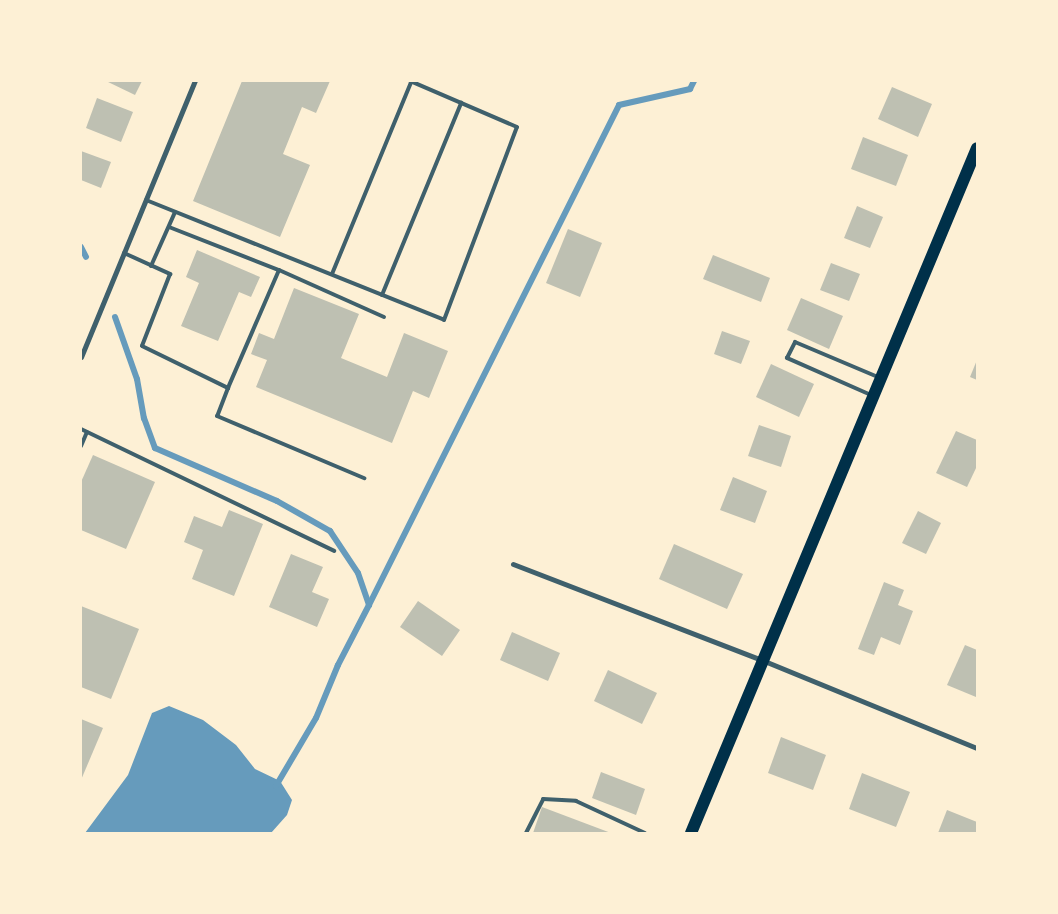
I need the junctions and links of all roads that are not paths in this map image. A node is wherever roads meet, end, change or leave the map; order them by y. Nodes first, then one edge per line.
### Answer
1 (195, 81) edge
2 (410, 81) edge
3 (461, 104) junction
4 (977, 148) edge
5 (146, 200) junction
6 (175, 212) junction
7 (169, 228) junction
8 (124, 253) junction
9 (151, 266) junction
10 (279, 270) junction
11 (332, 274) junction
12 (382, 295) junction
13 (384, 317) dead end
14 (81, 357) edge
15 (880, 378) junction
16 (228, 388) junction
17 (873, 396) junction
18 (81, 430) edge
19 (87, 432) junction
20 (81, 446) edge
21 (364, 478) dead end
22 (334, 552) dead end
23 (513, 564) dead end
24 (762, 660) junction
25 (977, 748) edge
26 (526, 833) edge
27 (645, 833) edge
28 (691, 833) edge

1 - 5 street
2 - 3 lane
2 - 11 lane
3 - 12 lane
3 - 12 lane
4 - 15 main road
5 - 6 lane
5 - 8 street
6 - 7 lane
6 - 11 lane
7 - 9 lane
7 - 10 lane
8 - 9 lane
8 - 14 street
9 - 16 lane
10 - 13 lane
10 - 16 lane
11 - 12 lane
15 - 17 main road
15 - 17 lane
16 - 21 lane
17 - 24 main road
18 - 19 lane
19 - 20 lane
19 - 22 lane
23 - 24 street
24 - 25 street
24 - 28 main road
26 - 27 lane

